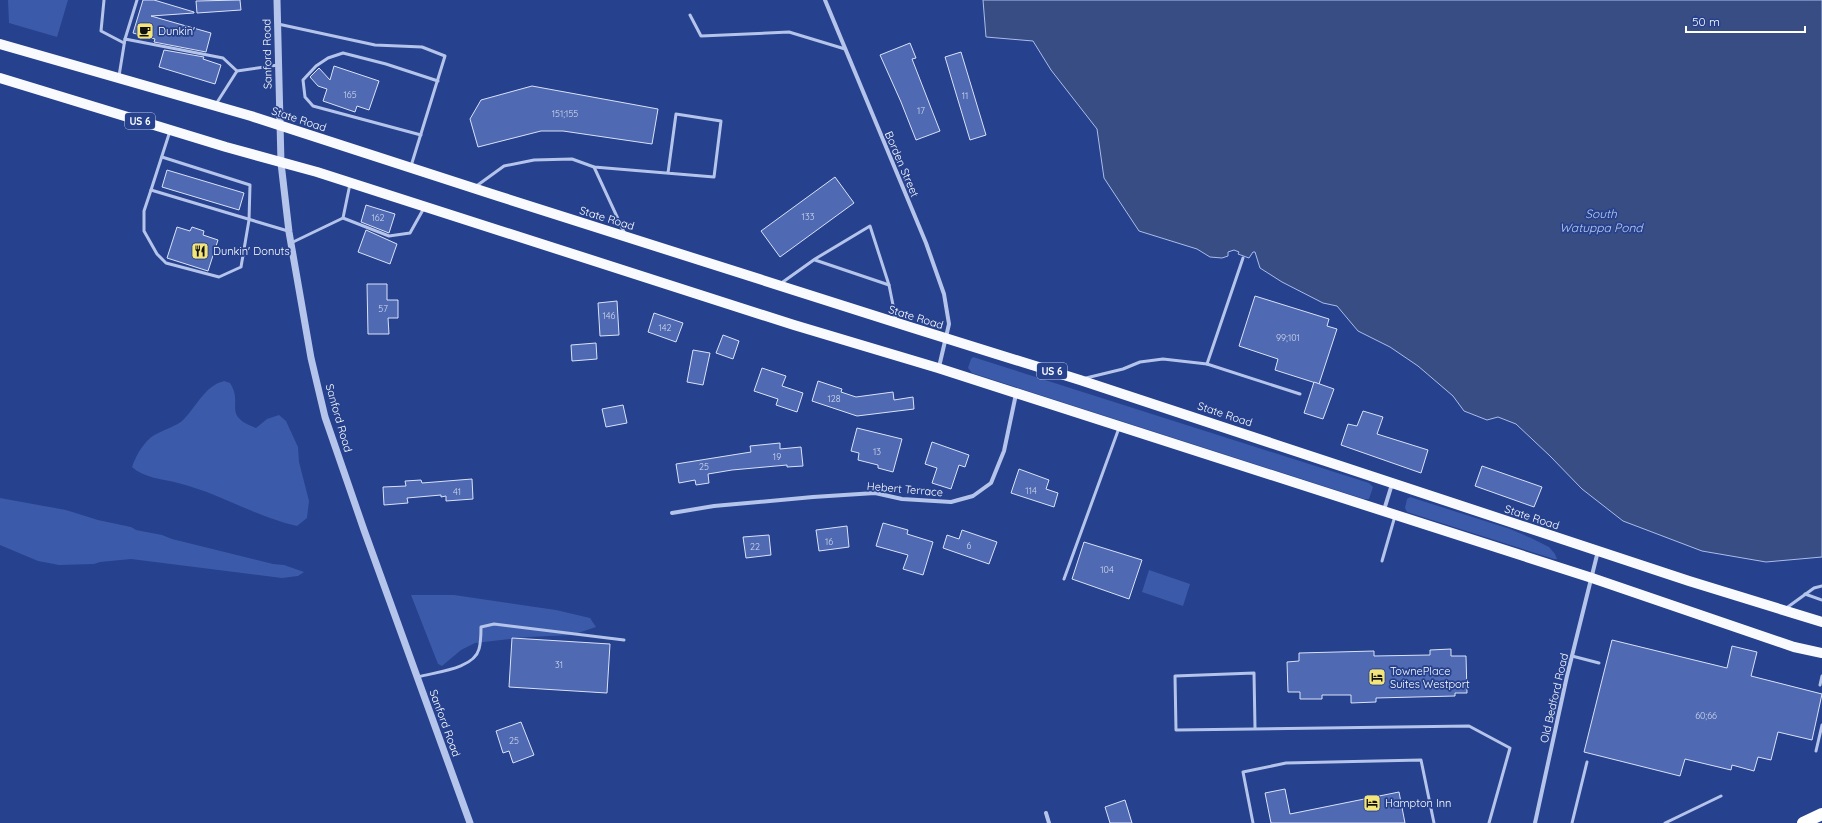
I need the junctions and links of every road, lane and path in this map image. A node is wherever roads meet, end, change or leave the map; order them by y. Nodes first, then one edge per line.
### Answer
1 (104, 0) edge
2 (137, 0) edge
3 (277, 0) edge
4 (825, 0) edge
5 (690, 14) dead end
6 (277, 24) junction
7 (125, 39) junction
8 (124, 43) junction
9 (0, 44) edge
10 (845, 49) junction
11 (278, 65) junction
12 (237, 71) junction
13 (0, 78) edge
14 (118, 78) junction
15 (438, 81) junction
16 (215, 105) junction
17 (281, 126) junction
18 (171, 130) junction
19 (421, 135) junction
20 (162, 157) junction
21 (281, 162) junction
22 (594, 167) junction
23 (410, 168) junction
24 (668, 173) junction
25 (350, 182) junction
26 (474, 189) junction
27 (151, 190) junction
28 (424, 206) junction
29 (343, 218) junction
30 (249, 220) junction
31 (289, 232) junction
32 (627, 237) junction
33 (292, 243) junction
34 (1243, 258) dead end
35 (815, 259) junction
36 (778, 285) junction
37 (889, 286) junction
38 (897, 323) junction
39 (946, 338) junction
40 (1207, 364) junction
41 (938, 368) junction
42 (1080, 380) junction
43 (1016, 394) junction
44 (1300, 394) dead end
45 (1119, 427) junction
46 (1392, 483) junction
47 (1384, 511) junction
48 (672, 512) dead end
49 (1395, 514) junction
50 (1598, 551) junction
51 (1382, 561) dead end
52 (1592, 578) junction
53 (1064, 579) dead end
54 (1822, 586) edge
55 (1805, 594) junction
56 (1822, 600) edge
57 (1783, 610) junction
58 (1822, 622) edge
59 (624, 640) dead end
60 (1822, 654) edge
61 (1572, 656) junction
62 (1599, 663) dead end
63 (1822, 676) edge
64 (416, 677) junction
65 (1820, 685) dead end
66 (1822, 725) edge
67 (1255, 728) junction
68 (1816, 751) dead end
69 (1587, 762) dead end
70 (1722, 796) dead end
71 (1046, 813) dead end
72 (1822, 814) edge
73 (470, 823) edge
74 (1049, 823) edge
75 (1253, 823) edge
76 (1434, 823) edge
77 (1489, 823) edge
78 (1535, 823) edge
79 (1572, 823) edge
80 (1665, 823) edge
81 (1803, 823) edge

1 - 8 lane
2 - 7 lane
3 - 6 street, Sanford Road
4 - 10 street, Borden Street
5 - 10 lane
6 - 11 street, Sanford Road
6 - 15 lane
7 - 8 lane
7 - 12 lane
8 - 14 lane
9 - 14 main road, State Road / US 6
10 - 39 street, Borden Street
11 - 12 lane
11 - 17 street, Sanford Road
12 - 16 lane
13 - 18 main road, US 6
14 - 16 main road, State Road / US 6
15 - 19 lane
15 - 19 lane
16 - 17 main road, State Road / US 6
17 - 21 street, Sanford Road
17 - 23 main road, State Road / US 6
18 - 20 lane
18 - 21 main road, US 6
19 - 23 lane
20 - 27 lane
20 - 30 lane
21 - 25 main road, US 6
21 - 31 street, Sanford Road
22 - 24 lane
22 - 26 lane
22 - 32 lane
23 - 26 main road, State Road / US 6
24 - 24 lane
25 - 28 main road, US 6
25 - 29 lane
26 - 32 main road, State Road / US 6
27 - 30 lane
27 - 30 lane
28 - 29 lane
28 - 41 main road, US 6
29 - 33 lane
30 - 31 lane
31 - 33 street, Sanford Road
32 - 36 main road, State Road / US 6
33 - 64 street, Sanford Road
34 - 40 lane
35 - 36 lane
35 - 37 lane
35 - 37 lane
36 - 38 main road, State Road / US 6
37 - 38 lane
38 - 39 main road, State Road / US 6
39 - 41 street, Borden Street
39 - 42 main road, State Road / US 6
40 - 42 lane
40 - 44 lane
41 - 43 main road, US 6
42 - 46 main road, State Road / US 6
43 - 45 main road, US 6
43 - 48 street, Hebert Terrace
45 - 47 main road, US 6
45 - 53 lane
46 - 47 street
46 - 50 main road, State Road / US 6
47 - 49 main road, US 6
49 - 51 lane
49 - 52 main road, US 6
50 - 52 street, Old Bedford Road
50 - 57 main road, State Road / US 6
52 - 60 main road, US 6
52 - 61 street, Old Bedford Road
54 - 55 lane
55 - 56 lane
55 - 57 lane
57 - 58 main road, State Road / US 6
59 - 64 lane
61 - 62 lane
61 - 78 street, Old Bedford Road
63 - 65 lane
64 - 73 street, Sanford Road
66 - 68 lane
67 - 67 lane
67 - 77 lane
69 - 79 lane
70 - 80 lane
71 - 74 street
72 - 81 highway
75 - 76 lane

